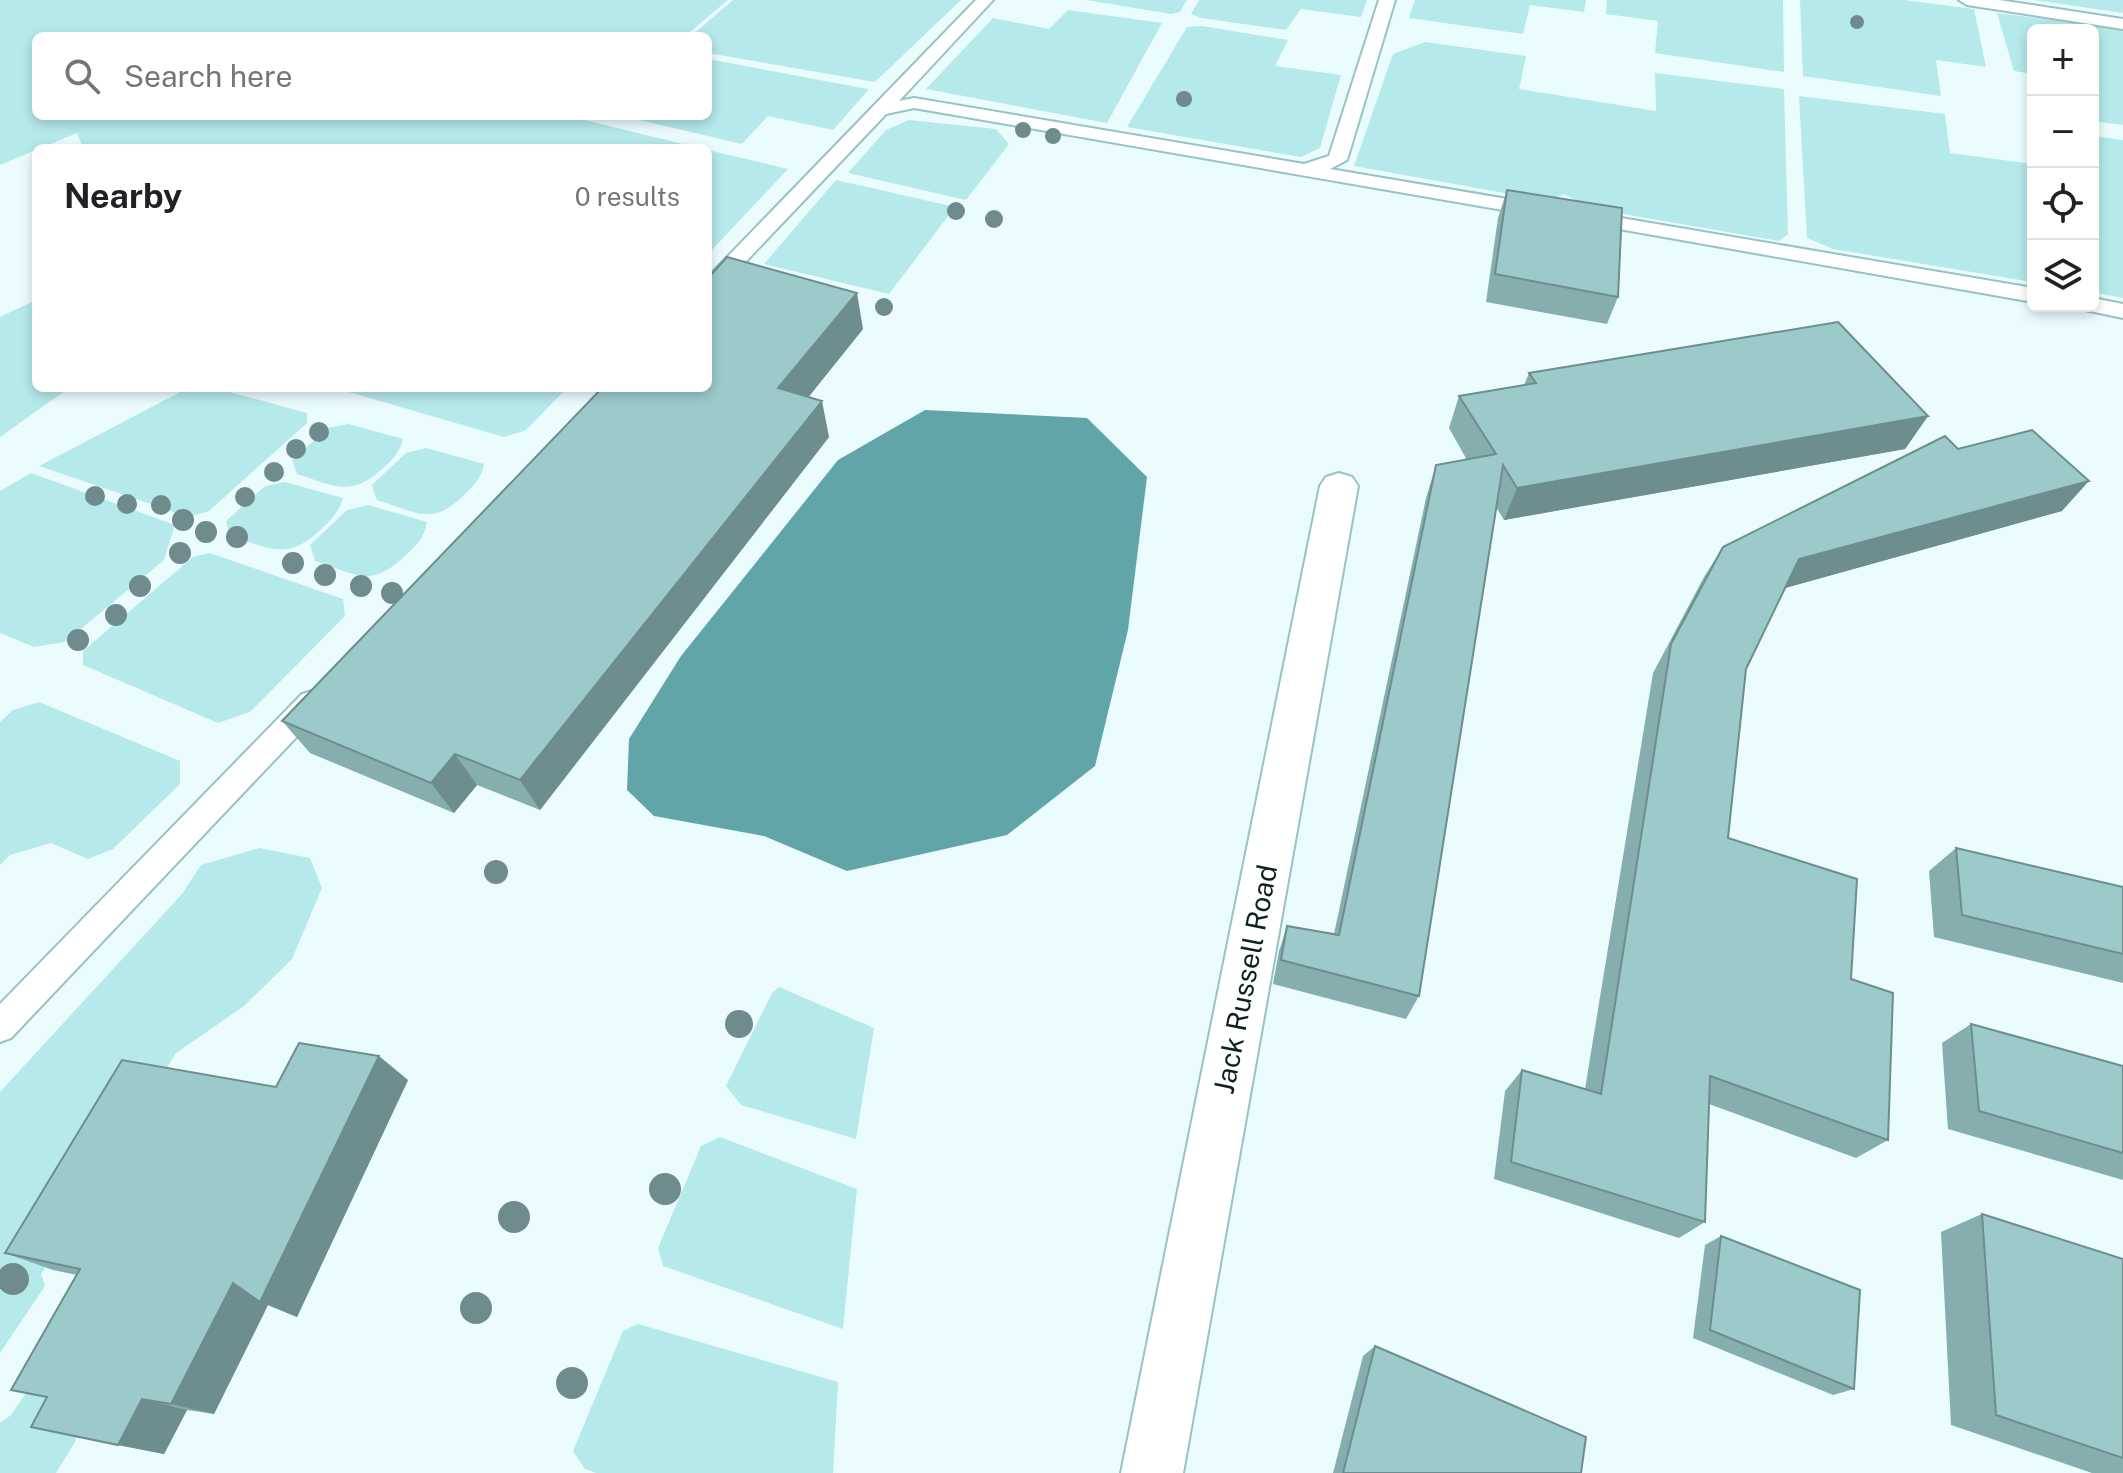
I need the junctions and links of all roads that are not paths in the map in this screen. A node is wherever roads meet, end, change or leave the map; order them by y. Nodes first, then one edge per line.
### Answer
1 (985, 0) edge
2 (1387, 0) edge
3 (1967, 0) edge
4 (2123, 24) edge
5 (880, 110) junction
6 (1306, 170) junction
7 (712, 285) edge
8 (2027, 294) edge
9 (2099, 306) edge
10 (2123, 311) edge
11 (1339, 486) dead end
12 (328, 685) edge
13 (0, 1027) edge
14 (1152, 1473) edge

1 - 5 lane
2 - 6 lane
3 - 4 lane
5 - 6 lane
5 - 7 lane
6 - 8 lane
9 - 10 lane
11 - 14 street, Jack Russell Road
12 - 13 lane

